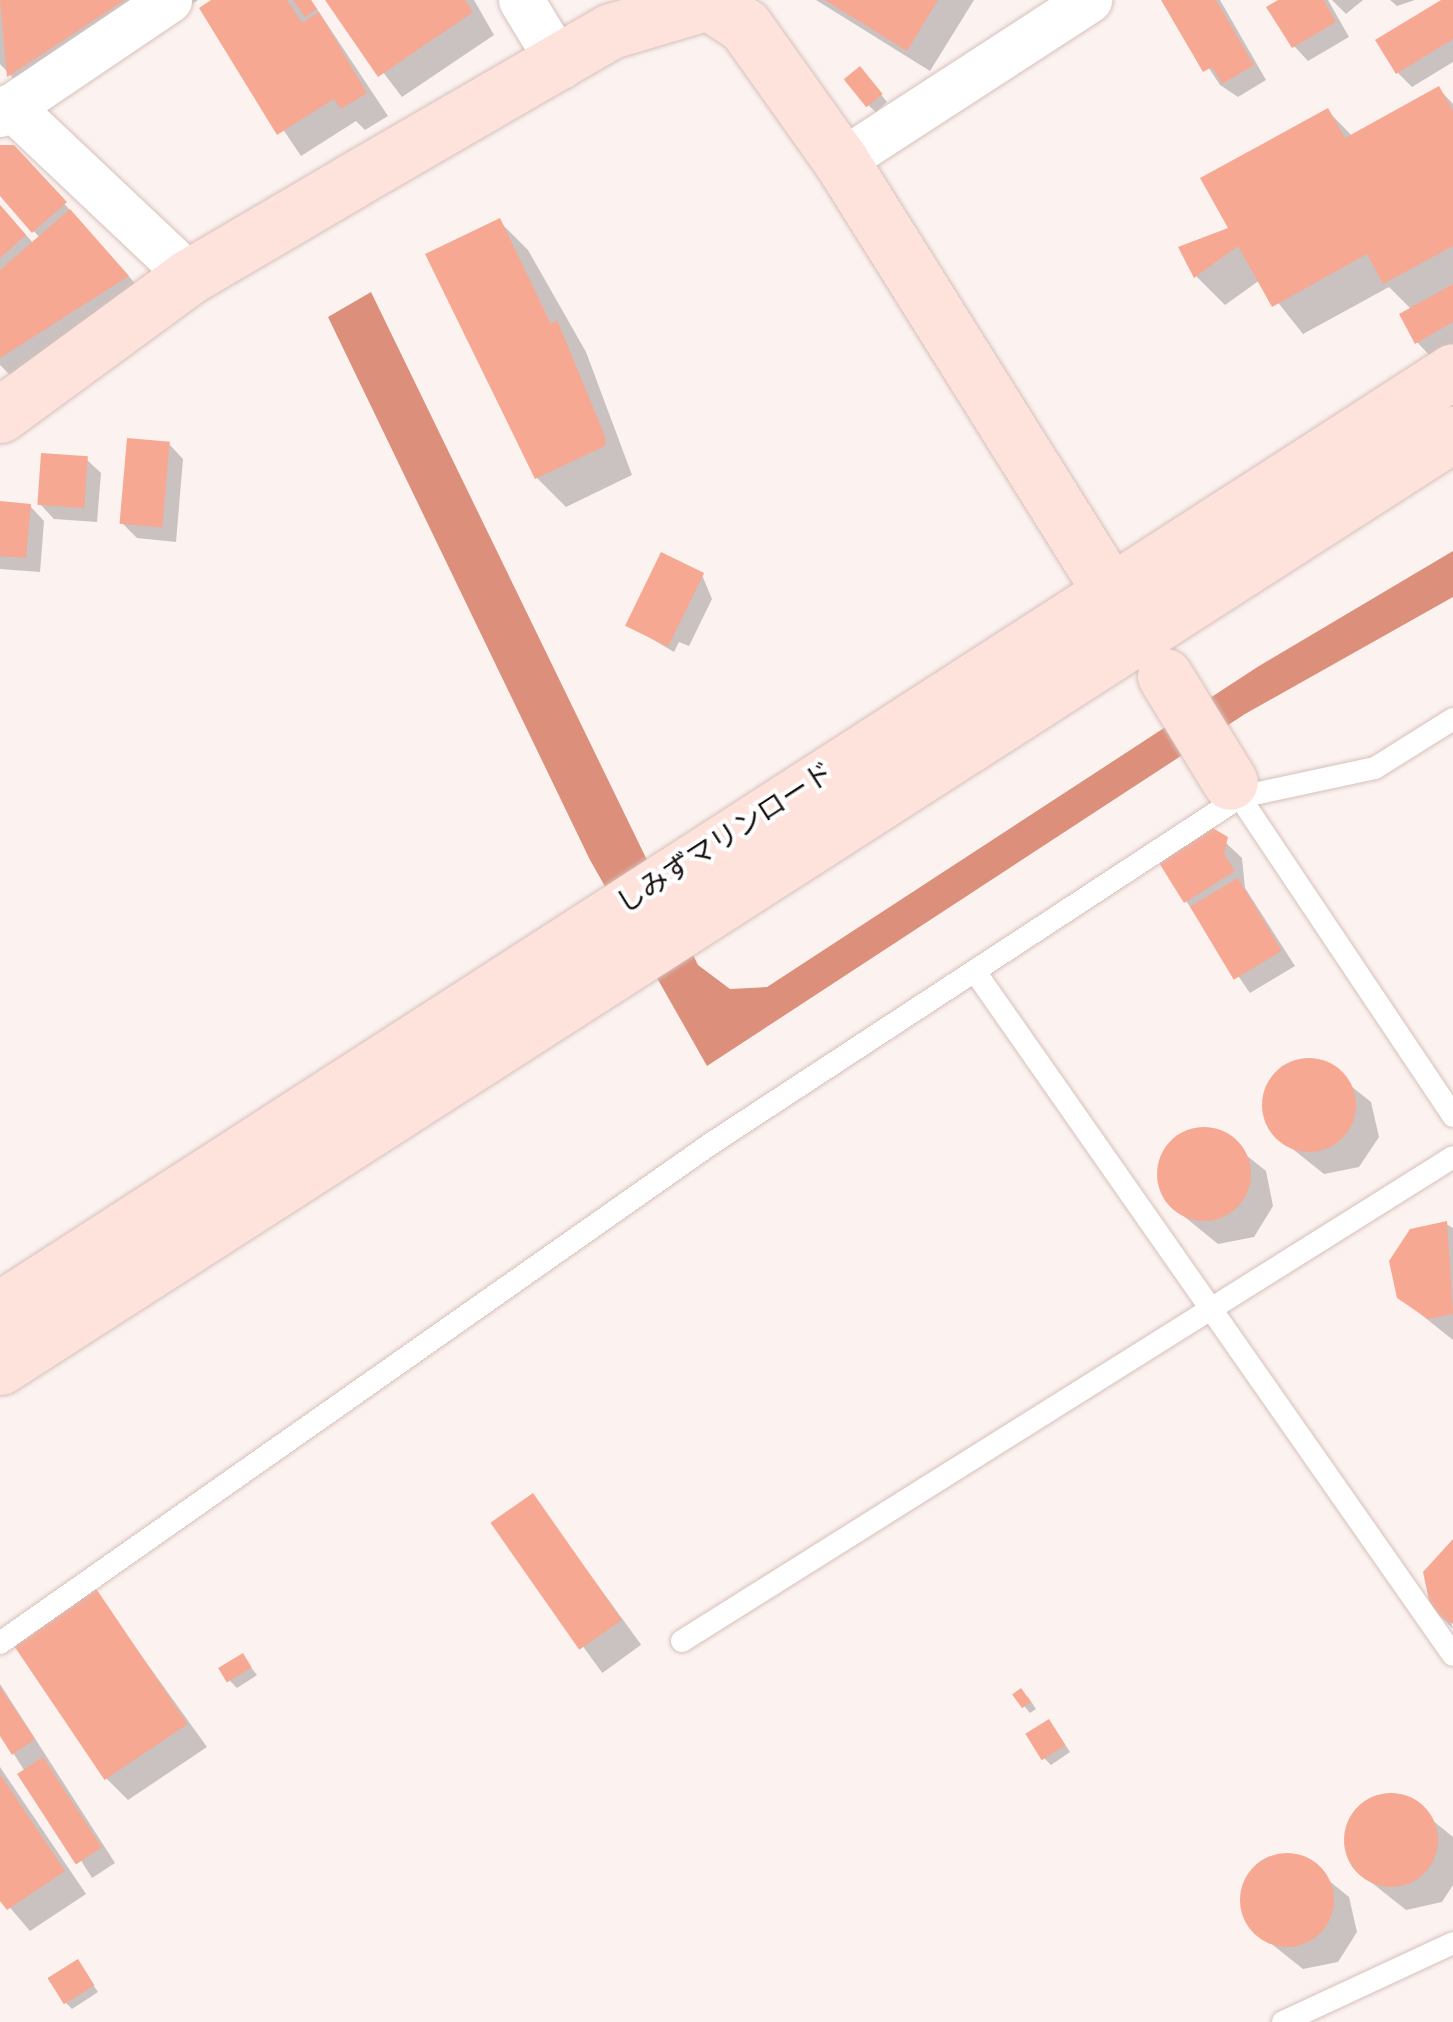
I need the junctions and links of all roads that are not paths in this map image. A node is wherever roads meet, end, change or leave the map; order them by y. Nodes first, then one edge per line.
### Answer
1 (170, 0) edge
2 (521, 0) edge
3 (1090, 0) edge
4 (708, 1) edge
5 (561, 66) junction
6 (5, 110) edge
7 (841, 161) junction
8 (190, 276) junction
9 (1453, 371) edge
10 (0, 415) edge
11 (1453, 434) edge
12 (1108, 590) junction
13 (1152, 656) junction
14 (1453, 719) edge
15 (1235, 789) junction
16 (613, 943) junction
17 (976, 973) junction
18 (1453, 1116) edge
19 (1453, 1157) edge
20 (0, 1309) edge
21 (1214, 1312) junction
22 (0, 1367) edge
23 (682, 1641) dead end
24 (0, 1643) edge
25 (1453, 1654) edge
26 (1453, 1943) edge
27 (1283, 2022) edge

1 - 6 street
2 - 5 street
3 - 7 street
4 - 5 street
4 - 7 street
5 - 8 street
6 - 8 street
7 - 12 street
8 - 10 street
9 - 12 street, しみずマリンロード
11 - 13 street, しみずマリンロード
12 - 13 street
12 - 16 street, しみずマリンロード
13 - 15 street
13 - 16 street, しみずマリンロード
14 - 15 lane
15 - 17 lane
15 - 18 lane
16 - 20 street, しみずマリンロード
16 - 22 street, しみずマリンロード
17 - 21 lane
17 - 24 lane
19 - 21 lane
21 - 23 lane
21 - 25 lane
26 - 27 lane

